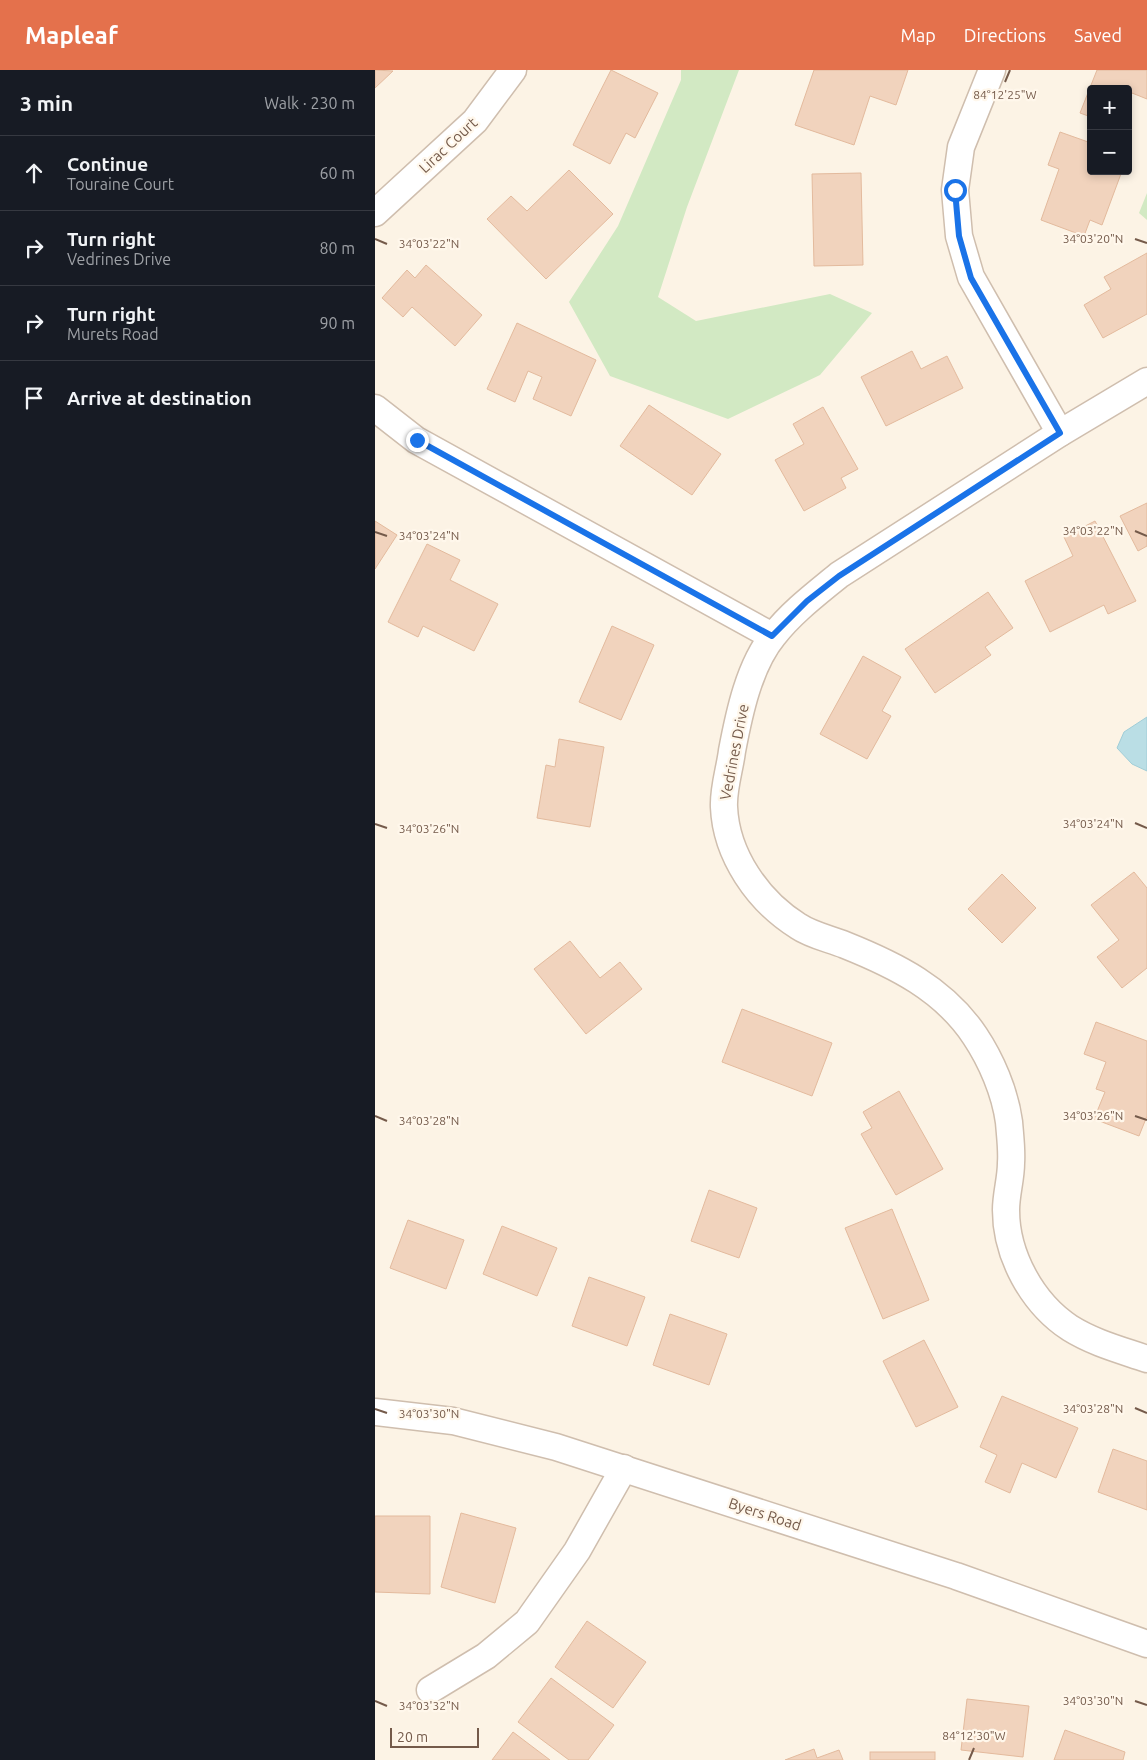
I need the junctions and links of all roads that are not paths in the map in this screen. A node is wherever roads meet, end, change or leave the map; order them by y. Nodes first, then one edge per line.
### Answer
1 (513, 70) edge
2 (992, 70) edge
3 (375, 213) edge
4 (1147, 381) edge
5 (375, 408) edge
6 (1060, 433) junction
7 (772, 636) junction
8 (1147, 1359) edge
9 (375, 1412) edge
10 (624, 1468) junction
11 (1147, 1644) edge
12 (430, 1690) dead end

1 - 3 street, Lirac Court
2 - 6 street
4 - 6 street, Vedrines Drive
5 - 7 street
6 - 7 street, Vedrines Drive
7 - 8 street, Vedrines Drive
9 - 10 street, Byers Road
10 - 11 street, Byers Road
10 - 12 street

